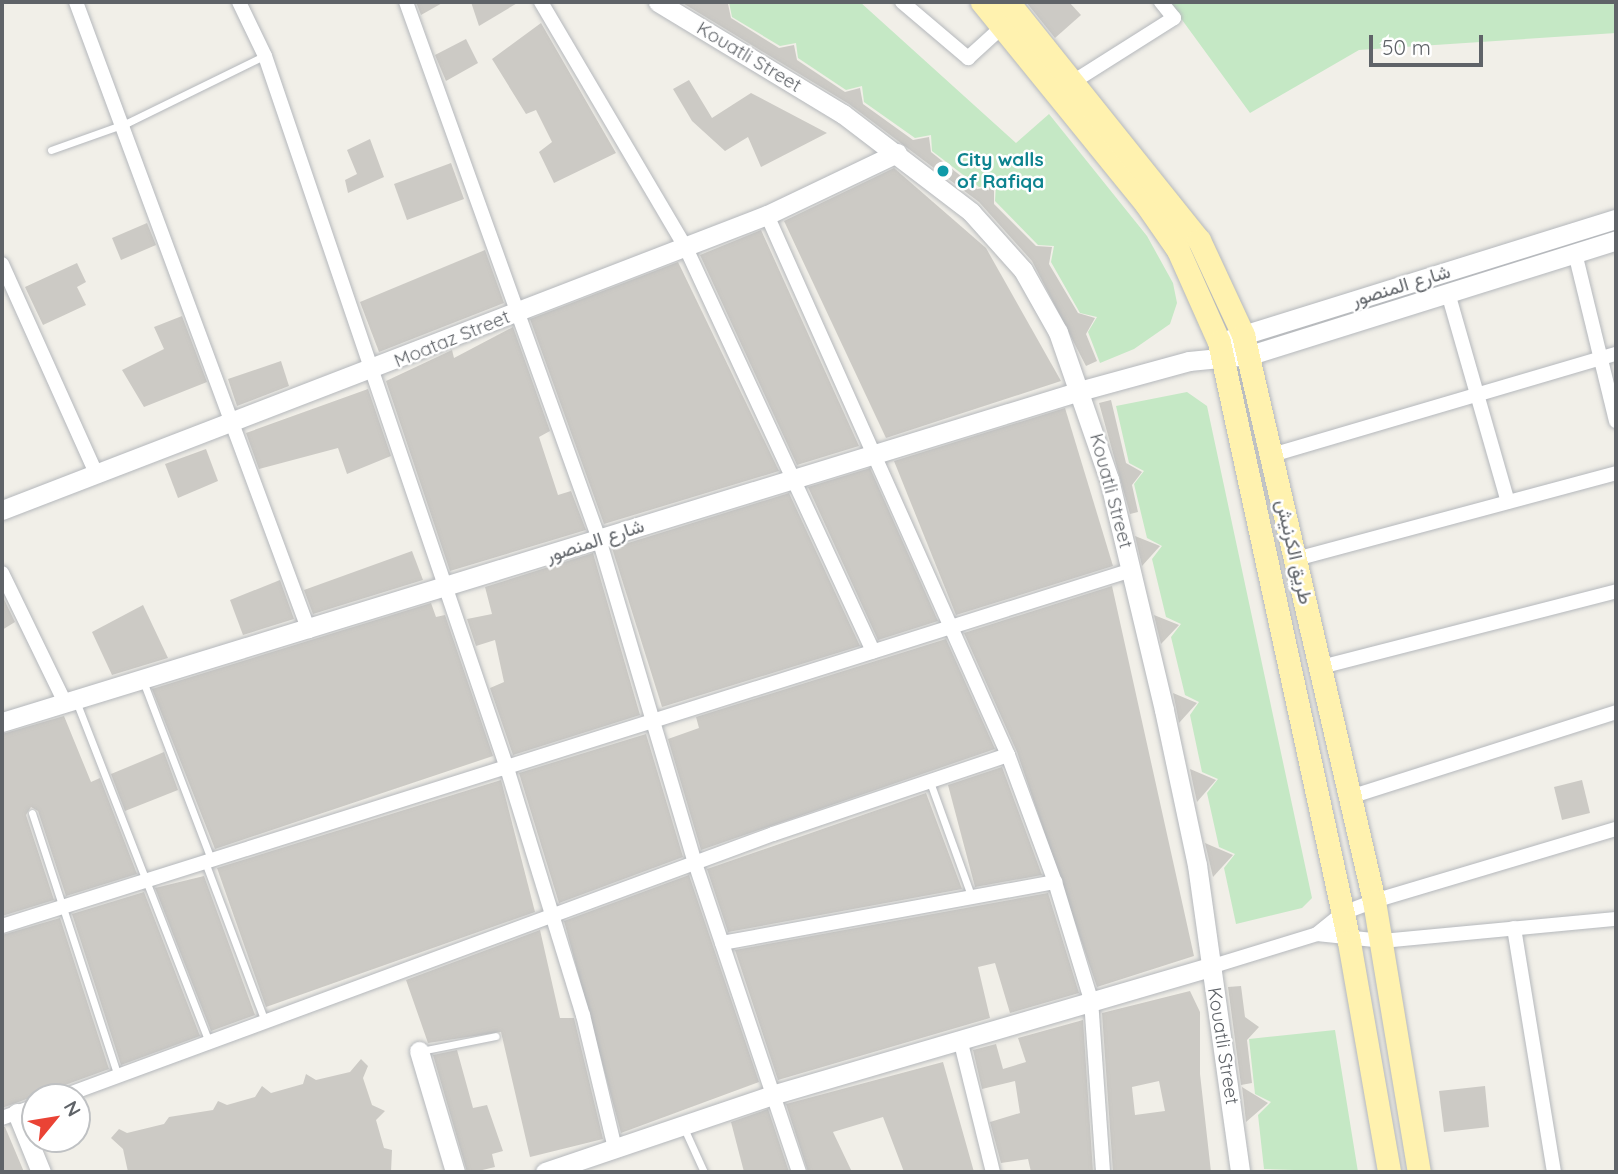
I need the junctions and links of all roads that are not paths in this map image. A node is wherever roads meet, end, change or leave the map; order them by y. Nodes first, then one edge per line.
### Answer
1 (76, 2) edge
2 (239, 2) edge
3 (406, 2) edge
4 (541, 2) edge
5 (657, 2) edge
6 (902, 2) edge
7 (982, 2) edge
8 (1008, 2) edge
9 (1161, 2) edge
10 (1003, 26) junction
11 (265, 56) junction
12 (1076, 80) junction
13 (127, 124) junction
14 (51, 150) dead end
15 (897, 153) junction
16 (767, 215) junction
17 (1616, 219) edge
18 (1616, 240) edge
19 (685, 246) junction
20 (1575, 253) junction
21 (2, 264) edge
22 (1448, 293) junction
23 (521, 312) junction
24 (1247, 345) junction
25 (1222, 351) junction
26 (1616, 354) edge
27 (1599, 358) junction
28 (370, 372) junction
29 (1083, 390) junction
30 (1474, 393) junction
31 (236, 419) junction
32 (1616, 421) edge
33 (877, 453) junction
34 (1272, 455) junction
35 (1616, 473) edge
36 (97, 475) junction
37 (795, 477) junction
38 (1508, 502) junction
39 (2, 510) edge
40 (598, 539) junction
41 (1296, 559) junction
42 (1132, 570) junction
43 (2, 573) edge
44 (444, 588) junction
45 (1616, 591) edge
46 (952, 626) junction
47 (309, 631) junction
48 (873, 651) junction
49 (1321, 667) junction
50 (143, 680) junction
51 (71, 701) junction
52 (1616, 712) edge
53 (655, 718) junction
54 (2, 722) edge
55 (1008, 755) junction
56 (506, 765) junction
57 (930, 781) junction
58 (1350, 797) junction
59 (32, 813) dead end
60 (1616, 829) edge
61 (208, 860) junction
62 (695, 863) junction
63 (143, 881) junction
64 (1055, 882) junction
65 (972, 898) junction
66 (1374, 901) junction
67 (59, 908) junction
68 (1343, 913) junction
69 (550, 917) junction
70 (1616, 919) edge
71 (2, 926) edge
72 (1514, 928) junction
73 (1317, 934) junction
74 (1382, 941) junction
75 (1349, 942) junction
76 (722, 943) junction
77 (1210, 967) junction
78 (1091, 1000) junction
79 (265, 1022) junction
80 (496, 1036) dead end
81 (960, 1039) junction
82 (209, 1043) junction
83 (419, 1051) joint
84 (118, 1076) junction
85 (91, 1086) edge
86 (772, 1095) junction
87 (18, 1113) edge
88 (682, 1126) junction
89 (615, 1148) junction
90 (553, 1171) edge
91 (41, 1172) edge
92 (454, 1172) edge
93 (704, 1172) edge
94 (799, 1172) edge
95 (993, 1172) edge
96 (1103, 1172) edge
97 (1240, 1172) edge
98 (1389, 1172) edge
99 (1419, 1172) edge
100 (1554, 1172) edge

1 - 13 street
2 - 11 street
3 - 23 street
4 - 19 street
5 - 15 street, Kouatli Street
6 - 10 street
7 - 10 main road, طريق الكرنيش
8 - 12 main road, طريق الكرنيش
9 - 12 street
10 - 25 main road, طريق الكرنيش
11 - 13 lane
11 - 28 street
12 - 24 main road, طريق الكرنيش
13 - 14 lane
13 - 31 street
15 - 16 street, Moataz Street
15 - 29 street, Kouatli Street
16 - 19 street, Moataz Street
16 - 33 street
17 - 24 street, شارع المنصور
18 - 20 street, شارع المنصور
19 - 23 street, Moataz Street
19 - 37 street
20 - 22 street, شارع المنصور
20 - 27 street
21 - 36 street
22 - 24 street, شارع المنصور
22 - 30 street
23 - 28 street, Moataz Street
23 - 40 street
24 - 25 street, شارع المنصور
24 - 34 main road, طريق الكرنيش
25 - 29 street, شارع المنصور
25 - 68 main road, طريق الكرنيش
26 - 27 street
27 - 30 street
27 - 32 street
28 - 31 street, Moataz Street
28 - 44 street
29 - 33 street, شارع المنصور
29 - 42 street, Kouatli Street
30 - 34 street
30 - 38 street
31 - 36 street, Moataz Street
31 - 47 street
33 - 37 street, شارع المنصور
33 - 46 street
34 - 41 main road, طريق الكرنيش
35 - 38 street
36 - 39 street, Moataz Street
37 - 40 street, شارع المنصور
37 - 48 street
38 - 41 street
40 - 44 street, شارع المنصور
40 - 53 street
41 - 49 main road, طريق الكرنيش
42 - 46 street
42 - 77 street, Kouatli Street
43 - 51 street
44 - 47 street, شارع المنصور
44 - 56 street
45 - 49 street
46 - 48 street
46 - 55 street
47 - 50 street, شارع المنصور
48 - 53 street
49 - 58 main road, طريق الكرنيش
50 - 51 street, شارع المنصور
50 - 61 lane
51 - 54 street, شارع المنصور
51 - 63 lane
52 - 58 street
53 - 56 street
53 - 62 street
55 - 57 street
55 - 64 street
56 - 61 street
56 - 69 street
57 - 62 street
57 - 65 lane
58 - 66 main road, طريق الكرنيش
59 - 67 lane
60 - 66 street
61 - 63 street
61 - 79 lane
62 - 69 street
62 - 76 street
63 - 67 street
63 - 82 lane
64 - 65 street
64 - 78 street
65 - 76 street
66 - 68 street
66 - 74 main road, طريق الكرنيش
67 - 71 street
67 - 84 lane
68 - 73 street
68 - 75 main road, طريق الكرنيش
69 - 79 street
69 - 89 street
70 - 72 street
72 - 74 street
72 - 100 street
73 - 75 street
73 - 77 street
74 - 75 street
74 - 99 main road, طريق الكرنيش
75 - 98 main road, طريق الكرنيش
76 - 86 street
77 - 78 street
77 - 97 street, Kouatli Street
78 - 81 street
78 - 96 street
79 - 82 street
80 - 83 lane
81 - 86 street
81 - 95 street
82 - 84 street
83 - 92 street
84 - 85 street
86 - 88 street
86 - 94 street
87 - 91 street
88 - 89 street
88 - 93 lane
89 - 90 street

